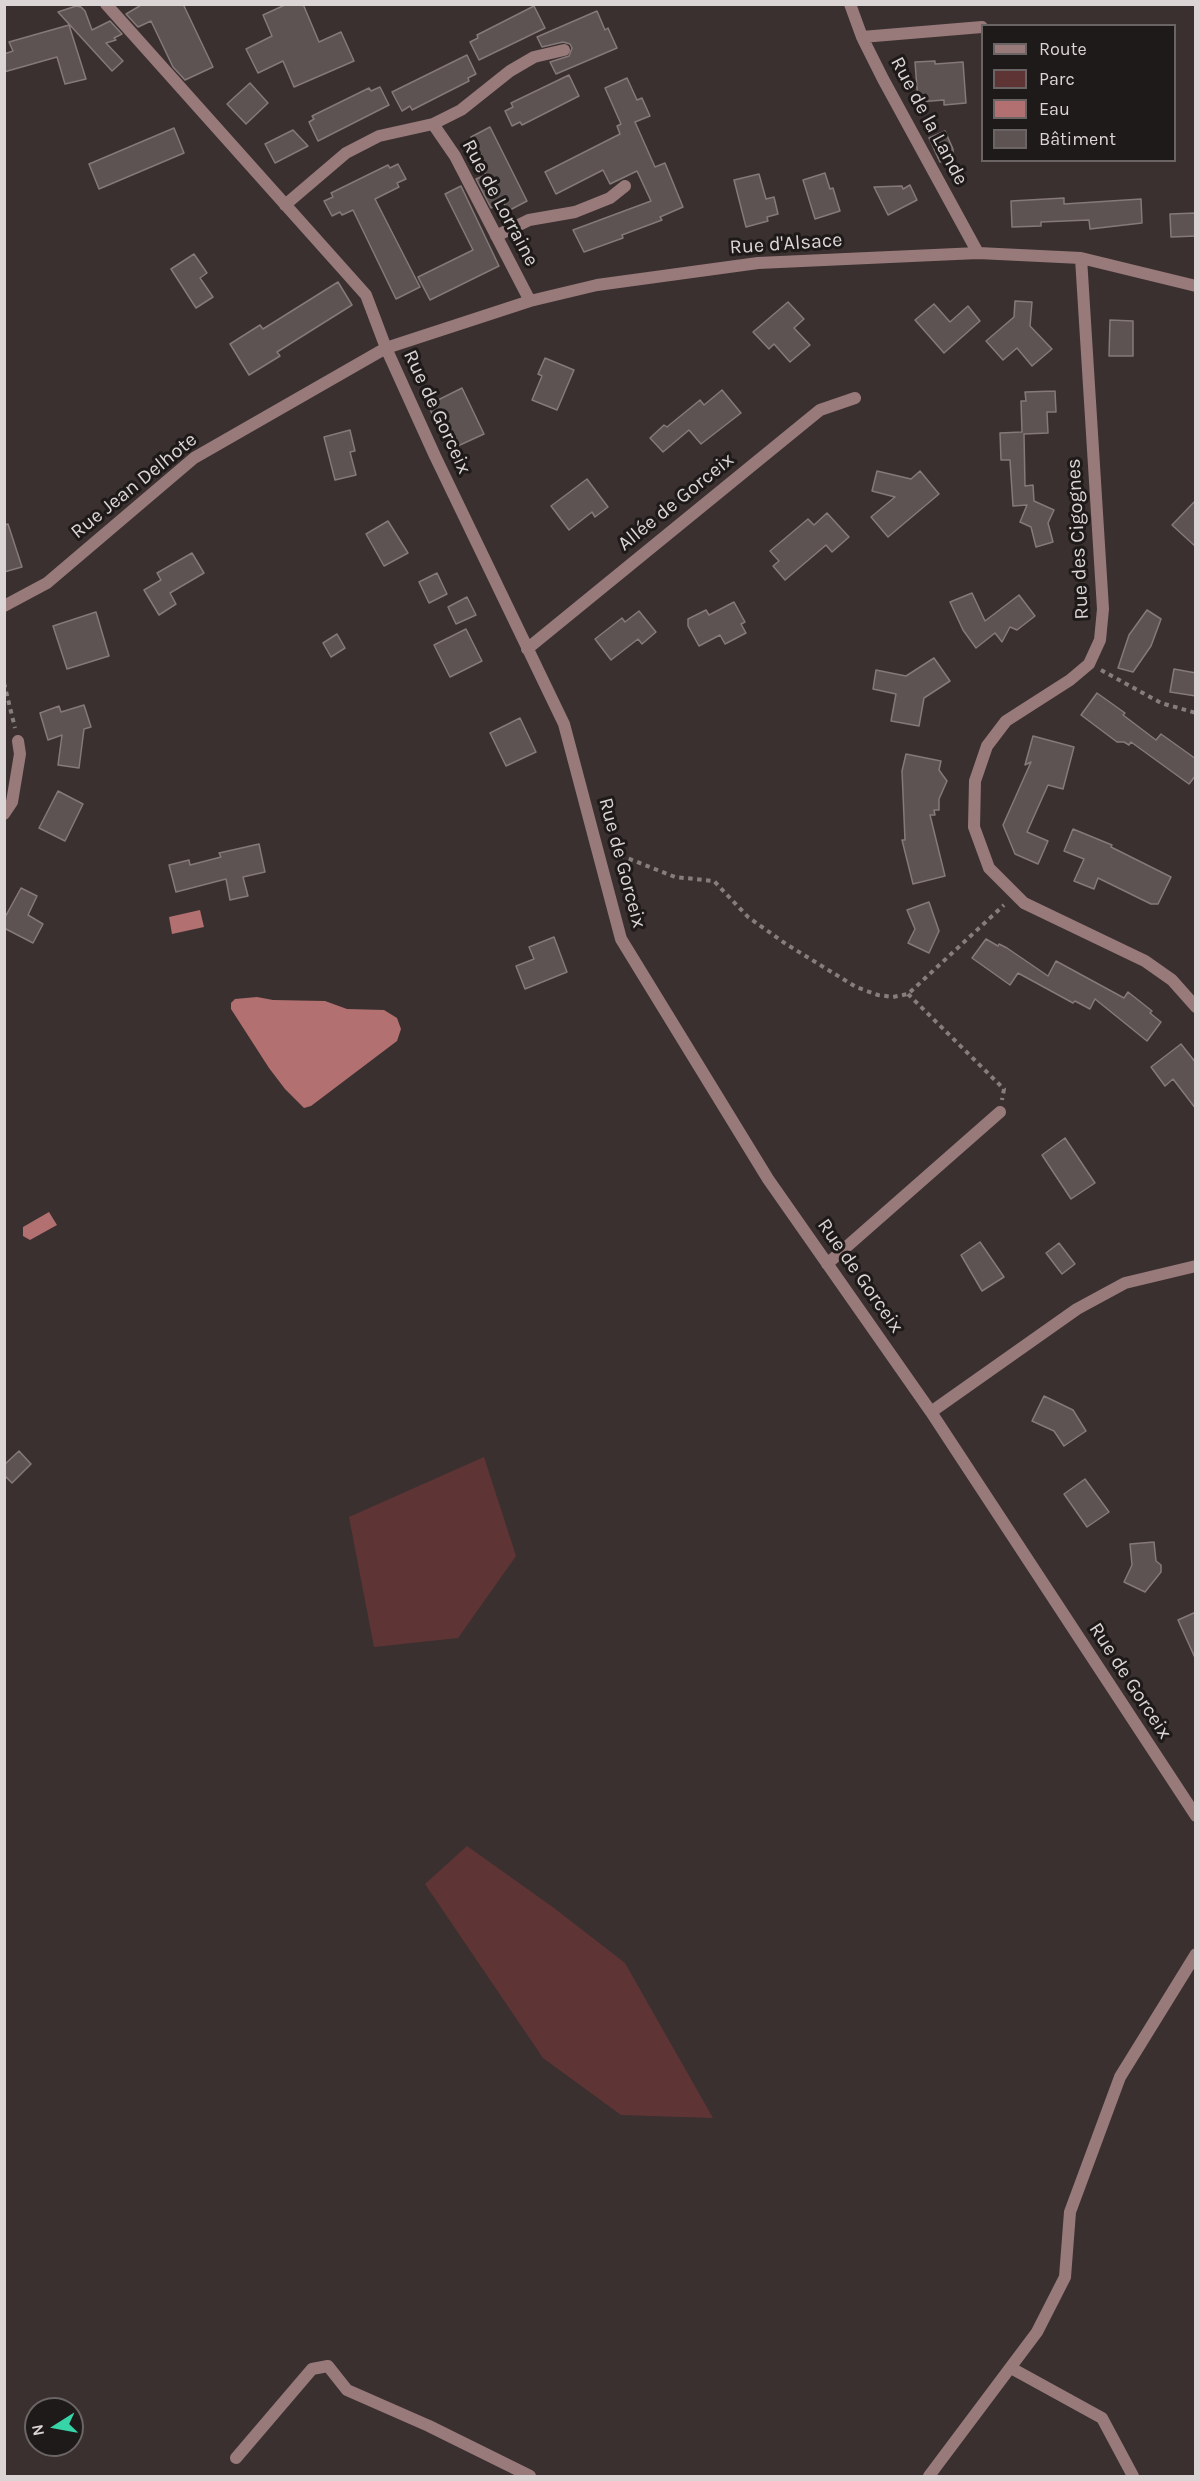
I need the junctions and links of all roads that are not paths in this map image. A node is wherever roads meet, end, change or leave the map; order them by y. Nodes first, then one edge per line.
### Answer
1 (106, 4) edge
2 (850, 4) edge
3 (981, 27) edge
4 (862, 37) junction
5 (564, 50) dead end
6 (433, 124) junction
7 (625, 186) dead end
8 (285, 205) junction
9 (496, 236) junction
10 (978, 253) junction
11 (1081, 258) junction
12 (1196, 286) edge
13 (530, 301) junction
14 (386, 348) junction
15 (855, 398) dead end
16 (4, 606) edge
17 (527, 649) junction
18 (18, 741) road end
19 (4, 814) edge
20 (1196, 1007) edge
21 (1000, 1112) road end
22 (827, 1264) junction
23 (1196, 1266) edge
24 (931, 1413) junction
25 (1196, 1816) edge
26 (1196, 1954) edge
27 (1011, 2368) junction
28 (236, 2458) dead end
29 (530, 2476) edge
30 (930, 2476) edge
31 (1133, 2476) edge

1 - 8 street, Rue de Gorceix
2 - 4 street, Rue de la Lande
3 - 4 street
4 - 10 street, Rue de la Lande
5 - 6 street
6 - 8 street
6 - 9 street, Rue de Lorraine
7 - 9 street
8 - 14 street, Rue de Gorceix
9 - 13 street, Rue de Lorraine
10 - 11 street, Rue d'Alsace
10 - 13 street, Rue d'Alsace
11 - 12 street, Rue d'Alsace
11 - 20 street, Rue des Cigognes
13 - 14 street, Rue d'Alsace
14 - 16 street, Rue Jean Delhote
14 - 17 street, Rue de Gorceix
15 - 17 street, Allée de Gorceix
17 - 22 street, Rue de Gorceix
18 - 19 street
21 - 22 street
22 - 24 street, Rue de Gorceix
23 - 24 street
24 - 25 street, Rue de Gorceix
26 - 27 street
27 - 30 street
27 - 31 street
28 - 29 street

